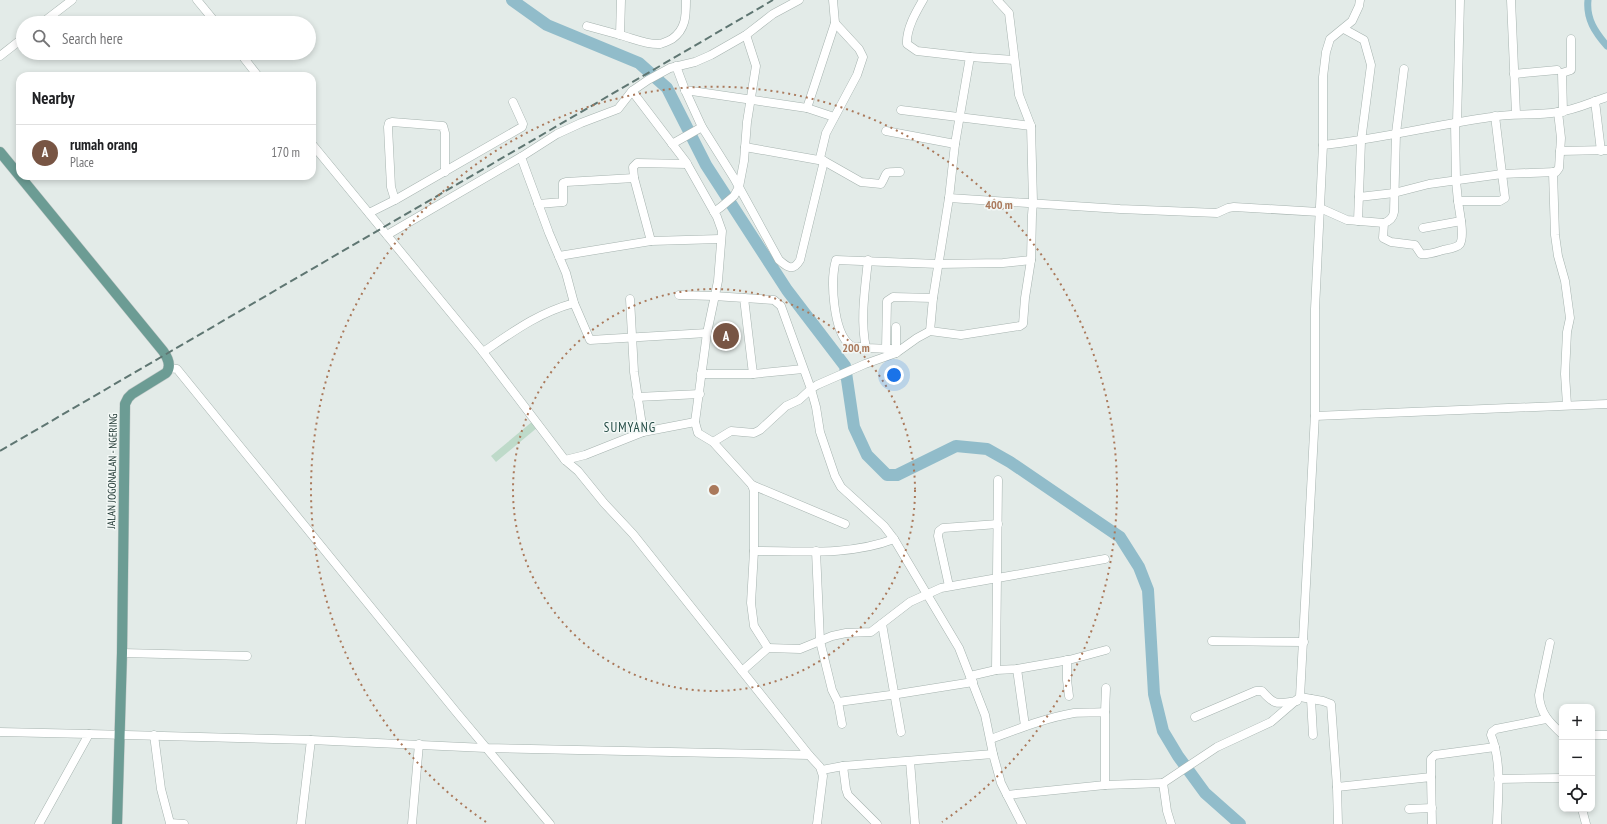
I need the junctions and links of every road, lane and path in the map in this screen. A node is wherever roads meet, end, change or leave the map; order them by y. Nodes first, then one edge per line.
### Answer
1 (72, 0) edge
2 (197, 0) edge
3 (622, 0) edge
4 (686, 0) edge
5 (799, 0) edge
6 (833, 0) edge
7 (923, 0) edge
8 (997, 0) edge
9 (1360, 0) edge
10 (1460, 0) edge
11 (1511, 0) edge
12 (51, 16) edge
13 (210, 16) edge
14 (835, 23) junction
15 (587, 26) dead end
16 (1344, 29) junction
17 (620, 35) junction
18 (746, 35) junction
19 (1571, 39) dead end
20 (16, 43) edge
21 (0, 56) edge
22 (970, 57) junction
23 (245, 60) edge
24 (1014, 60) junction
25 (673, 67) junction
26 (1404, 69) dead end
27 (1556, 70) dead end
28 (255, 72) edge
29 (1514, 74) junction
30 (685, 90) junction
31 (632, 91) junction
32 (1607, 97) edge
33 (750, 99) junction
34 (1595, 101) junction
35 (513, 102) dead end
36 (807, 108) junction
37 (901, 110) dead end
38 (1561, 112) junction
39 (1516, 114) junction
40 (1495, 116) junction
41 (834, 117) junction
42 (960, 117) junction
43 (1456, 123) junction
44 (1031, 126) junction
45 (701, 128) junction
46 (886, 131) dead end
47 (1396, 133) junction
48 (1361, 141) junction
49 (674, 143) junction
50 (955, 144) junction
51 (1323, 145) junction
52 (745, 146) junction
53 (316, 149) edge
54 (1604, 150) edge
55 (1560, 151) junction
56 (0, 152) edge
57 (521, 157) junction
58 (824, 161) junction
59 (687, 164) junction
60 (16, 172) edge
61 (445, 172) junction
62 (900, 172) dead end
63 (1553, 172) junction
64 (1502, 174) junction
65 (634, 178) junction
66 (23, 180) edge
67 (1456, 181) junction
68 (739, 187) junction
69 (1394, 192) junction
70 (1359, 197) junction
71 (949, 198) junction
72 (395, 200) junction
73 (1458, 201) junction
74 (1033, 202) junction
75 (538, 204) junction
76 (1319, 210) junction
77 (714, 212) junction
78 (369, 213) junction
79 (1358, 221) junction
80 (1461, 221) junction
81 (1384, 223) junction
82 (1423, 228) dead end
83 (387, 235) junction
84 (720, 239) junction
85 (651, 241) junction
86 (559, 256) junction
87 (868, 260) junction
88 (1031, 260) junction
89 (938, 264) junction
90 (678, 295) dead end
91 (714, 296) junction
92 (744, 298) junction
93 (933, 298) junction
94 (630, 299) dead end
95 (574, 303) junction
96 (896, 327) dead end
97 (930, 331) junction
98 (707, 333) junction
99 (631, 337) junction
100 (866, 347) junction
101 (886, 349) junction
102 (483, 352) junction
103 (895, 353) junction
104 (169, 368) junction
105 (803, 369) junction
106 (701, 374) junction
107 (753, 374) junction
108 (814, 387) junction
109 (700, 394) junction
110 (637, 397) junction
111 (1567, 404) junction
112 (1607, 404) edge
113 (1315, 416) junction
114 (694, 422) junction
115 (643, 432) junction
116 (712, 442) junction
117 (564, 460) junction
118 (998, 480) dead end
119 (752, 485) junction
120 (845, 524) dead end
121 (998, 524) junction
122 (894, 539) junction
123 (754, 550) junction
124 (816, 551) junction
125 (1105, 558) dead end
126 (997, 578) junction
127 (949, 586) junction
128 (927, 594) junction
129 (882, 624) junction
130 (820, 641) junction
131 (1212, 641) dead end
132 (1304, 642) junction
133 (1550, 643) dead end
134 (768, 648) junction
135 (1106, 650) dead end
136 (122, 653) junction
137 (247, 656) dead end
138 (1067, 660) junction
139 (1017, 669) junction
140 (996, 670) junction
141 (742, 671) junction
142 (971, 679) junction
143 (1106, 688) dead end
144 (895, 695) junction
145 (1069, 696) dead end
146 (1299, 699) junction
147 (1311, 699) junction
148 (838, 702) junction
149 (1105, 712) junction
150 (1195, 718) dead end
151 (1546, 720) junction
152 (842, 724) dead end
153 (1025, 726) junction
154 (1559, 731) edge
155 (0, 732) edge
156 (901, 732) dead end
157 (89, 734) junction
158 (120, 734) junction
159 (154, 735) junction
160 (1313, 735) dead end
161 (1595, 735) edge
162 (1607, 735) edge
163 (991, 739) junction
164 (311, 740) junction
165 (419, 744) junction
166 (1495, 747) junction
167 (486, 748) junction
168 (993, 754) junction
169 (809, 755) junction
170 (910, 761) junction
171 (844, 766) junction
172 (822, 770) junction
173 (1431, 777) junction
174 (1559, 778) edge
175 (1498, 779) junction
176 (1163, 783) junction
177 (1105, 785) junction
178 (1337, 787) junction
179 (1007, 795) junction
180 (1432, 808) junction
181 (1409, 809) dead end
182 (1583, 812) edge
183 (170, 823) edge
184 (39, 824) edge
185 (117, 824) edge
186 (184, 824) edge
187 (301, 824) edge
188 (412, 824) edge
189 (550, 824) edge
190 (817, 824) edge
191 (877, 824) edge
192 (915, 824) edge
193 (1020, 824) edge
194 (1171, 824) edge
195 (1338, 824) edge
196 (1432, 824) edge
197 (1497, 824) edge
198 (1586, 824) edge

1 - 12 street
2 - 13 street
3 - 17 street
4 - 17 street
5 - 18 street
6 - 14 street
7 - 22 street
8 - 24 street
9 - 16 street
10 - 43 street
11 - 29 street
14 - 36 street
14 - 41 street
15 - 17 street
16 - 48 street
16 - 51 street
18 - 25 street
18 - 33 street
19 - 38 street
20 - 21 street
22 - 24 street
22 - 42 street
23 - 28 street
24 - 44 street
25 - 30 street
25 - 31 street
26 - 47 street
27 - 29 street
29 - 39 street
30 - 33 street
30 - 45 street
31 - 49 street
31 - 57 street
32 - 34 street
33 - 36 street
33 - 52 street
34 - 38 street
34 - 54 street
35 - 61 street
36 - 41 street
37 - 42 street
38 - 39 street
38 - 55 street
39 - 40 street
40 - 43 street
40 - 64 street
41 - 58 street
42 - 44 street
42 - 50 street
43 - 47 street
43 - 67 street
44 - 74 street
45 - 49 street
45 - 68 street
46 - 50 street
47 - 48 street
47 - 69 street
48 - 51 street
48 - 70 street
49 - 59 street
50 - 71 street
51 - 76 street
52 - 58 street
52 - 68 street
53 - 78 street
54 - 55 street
55 - 63 street
56 - 60 main road
57 - 75 street
57 - 83 street
58 - 62 street
58 - 68 street
59 - 65 street
59 - 77 street
61 - 72 street
61 - 72 street
63 - 64 street
63 - 111 street
64 - 67 street
64 - 73 street
65 - 75 street
65 - 85 street
66 - 104 main road
67 - 69 street
67 - 73 street
68 - 77 street
69 - 70 street
69 - 81 street
70 - 79 street
71 - 74 street
71 - 89 street
72 - 78 street
73 - 80 street
74 - 76 street
74 - 88 street
75 - 86 street
76 - 79 street
76 - 113 street
77 - 84 street
78 - 83 street
79 - 81 street
80 - 81 street
80 - 82 street
83 - 102 street
84 - 85 street
84 - 91 street
85 - 86 street
86 - 95 street
87 - 89 street
87 - 100 street
87 - 100 street
88 - 89 street
88 - 97 street
89 - 93 street
90 - 91 street
91 - 92 street
91 - 98 street
92 - 105 street
92 - 107 street
93 - 97 street
93 - 101 street
94 - 99 street
95 - 99 street
95 - 102 street
96 - 103 street
97 - 103 street
98 - 99 street
98 - 106 street
99 - 110 street
100 - 101 street
101 - 103 street
102 - 117 street
103 - 108 street
104 - 136 main road, JALAN JOGONALAN - NGERING
104 - 167 street
105 - 107 street
105 - 108 street
106 - 107 street
106 - 109 street
108 - 116 street
108 - 122 street
109 - 110 street
109 - 114 street
110 - 115 street
111 - 112 street
111 - 113 street
113 - 132 street
114 - 115 street
114 - 116 street
115 - 117 street
116 - 119 street
117 - 141 street
118 - 121 street
119 - 120 street
119 - 123 street
121 - 126 street
121 - 127 street
122 - 124 street
122 - 128 street
123 - 124 street
123 - 134 street
124 - 130 street
125 - 126 street
126 - 127 street
126 - 140 street
127 - 128 street
128 - 129 street
128 - 142 street
129 - 130 street
129 - 144 street
130 - 134 street
130 - 148 street
131 - 132 street
132 - 146 street
133 - 151 street
134 - 141 street
135 - 138 street
136 - 137 street
136 - 158 main road, JALAN JOGONALAN - NGERING
138 - 139 street
138 - 145 street
139 - 140 street
139 - 153 street
140 - 142 street
141 - 169 street
142 - 144 street
142 - 163 street
143 - 149 street
144 - 148 street
144 - 156 street
146 - 147 street
146 - 150 street
146 - 176 street
147 - 160 street
147 - 178 street
148 - 152 street
149 - 153 street
149 - 177 street
151 - 154 street
151 - 166 street
153 - 163 street
155 - 157 street
157 - 158 street
157 - 184 street
158 - 159 street
158 - 185 main road, JALAN JOGONALAN - NGERING
159 - 164 street
159 - 183 street
161 - 162 street
163 - 168 street
164 - 165 street
164 - 187 street
165 - 167 street
165 - 188 street
166 - 173 street
166 - 175 street
167 - 169 street
167 - 189 street
168 - 170 street
168 - 179 street
169 - 172 street
170 - 171 street
170 - 192 street
171 - 172 street
171 - 191 street
172 - 190 street
173 - 178 street
173 - 180 street
174 - 175 street
175 - 197 street
176 - 177 street
176 - 194 street
177 - 179 street
178 - 195 street
179 - 193 street
180 - 181 street
180 - 196 street
182 - 198 street
183 - 186 street

